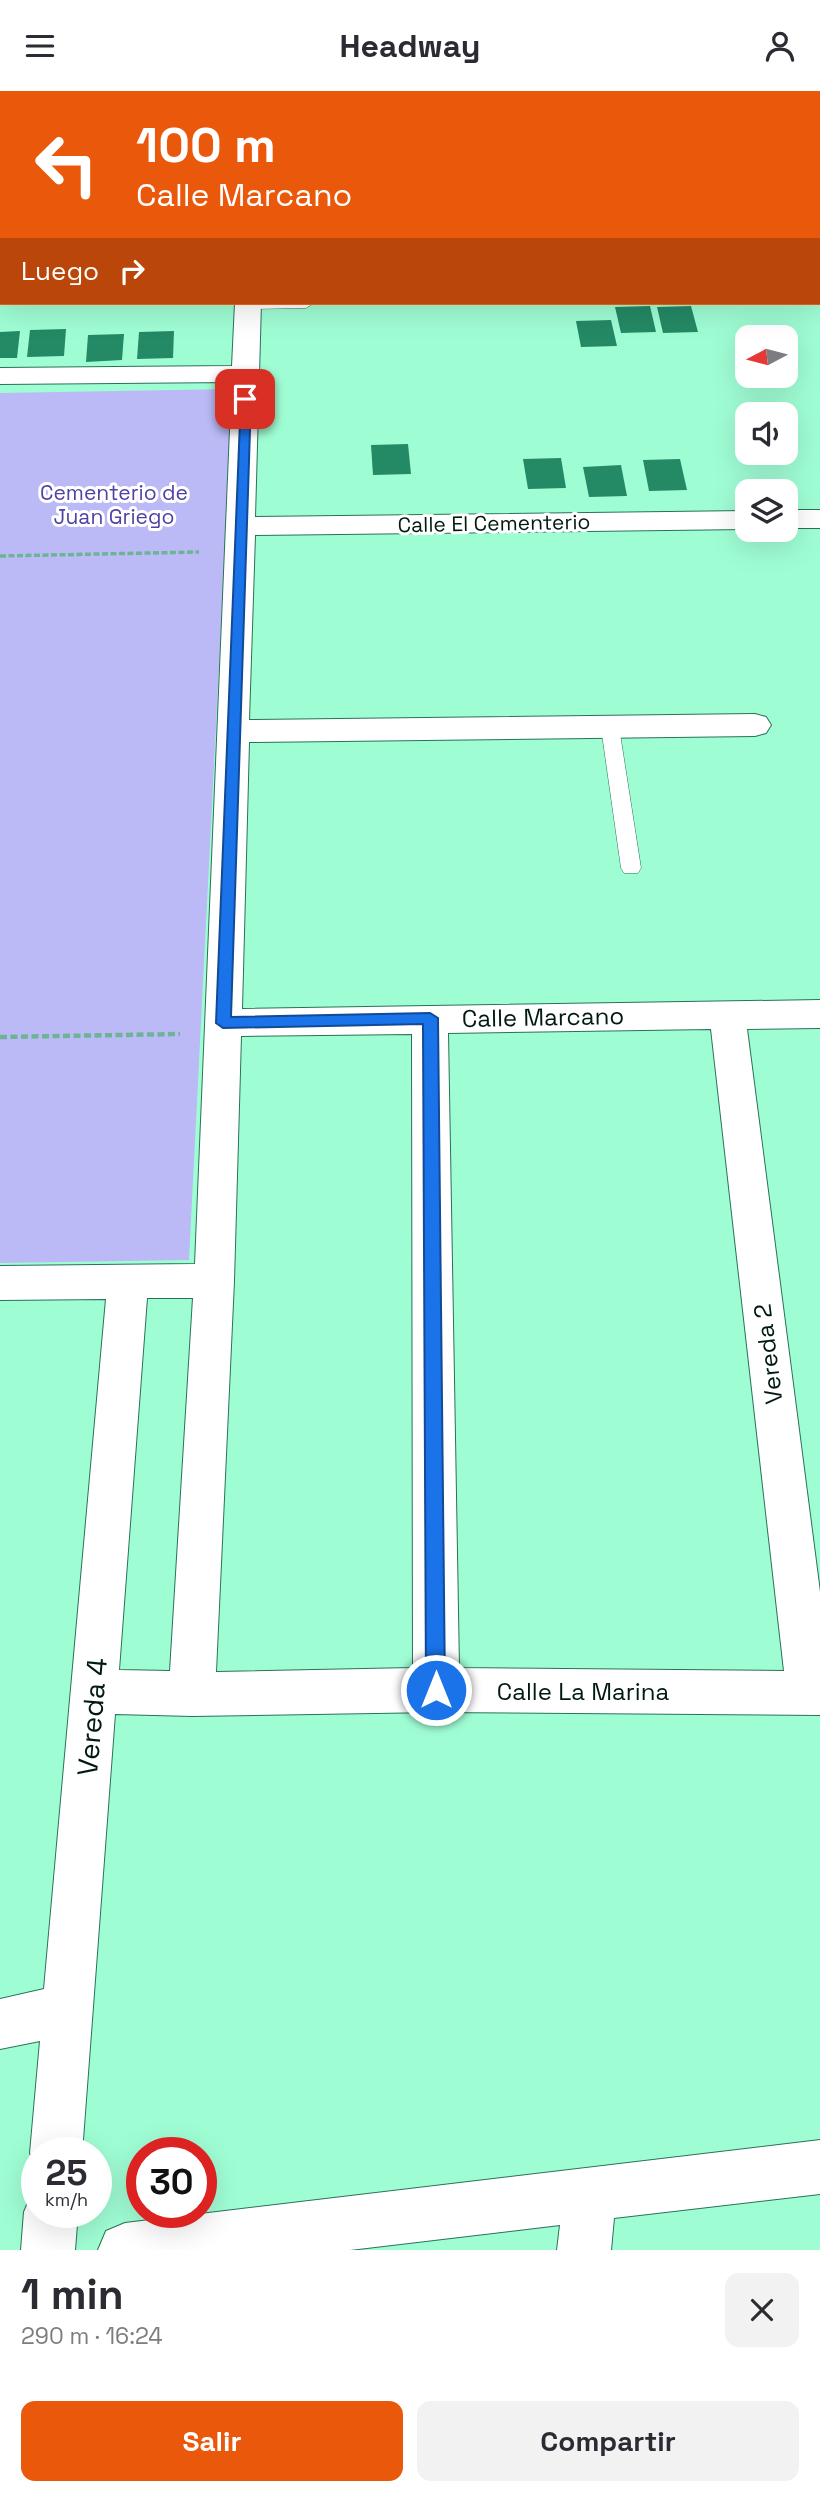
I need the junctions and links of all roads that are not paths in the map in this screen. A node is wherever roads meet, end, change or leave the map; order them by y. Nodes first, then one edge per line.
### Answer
1 (248, 305) edge
2 (246, 373) junction
3 (0, 376) edge
4 (798, 519) edge
5 (820, 519) edge
6 (735, 520) edge
7 (240, 538) junction
8 (755, 725) dead end
9 (610, 727) junction
10 (233, 731) junction
11 (631, 868) dead end
12 (820, 1014) edge
13 (727, 1015) junction
14 (430, 1018) junction
15 (223, 1023) junction
16 (214, 1281) junction
17 (128, 1282) junction
18 (0, 1283) edge
19 (436, 1690) junction
20 (94, 1692) junction
21 (815, 1693) edge
22 (192, 1694) junction
23 (67, 2009) junction
24 (0, 2024) edge
25 (57, 2137) edge
26 (820, 2167) edge
27 (590, 2194) junction
28 (50, 2228) edge
29 (48, 2250) edge
30 (125, 2250) edge
31 (584, 2250) edge

1 - 2 street
2 - 3 street
2 - 7 street
4 - 5 street
6 - 7 street, Calle El Cementerio
7 - 10 street
8 - 9 street
9 - 10 street
9 - 11 lane
10 - 15 street
12 - 13 street, Calle Marcano
13 - 14 street, Calle Marcano
13 - 21 street, Vereda 2
14 - 15 street, Calle Marcano
14 - 19 street
15 - 16 street
16 - 17 street
16 - 22 street
17 - 18 street
17 - 20 street, Vereda 4
19 - 21 street, Calle La Marina
19 - 22 street, Calle La Marina
20 - 22 street, Calle La Marina
20 - 23 street, Vereda 4
23 - 24 street
23 - 25 street, Vereda 4
26 - 27 street
27 - 30 street
27 - 31 street
28 - 29 street

